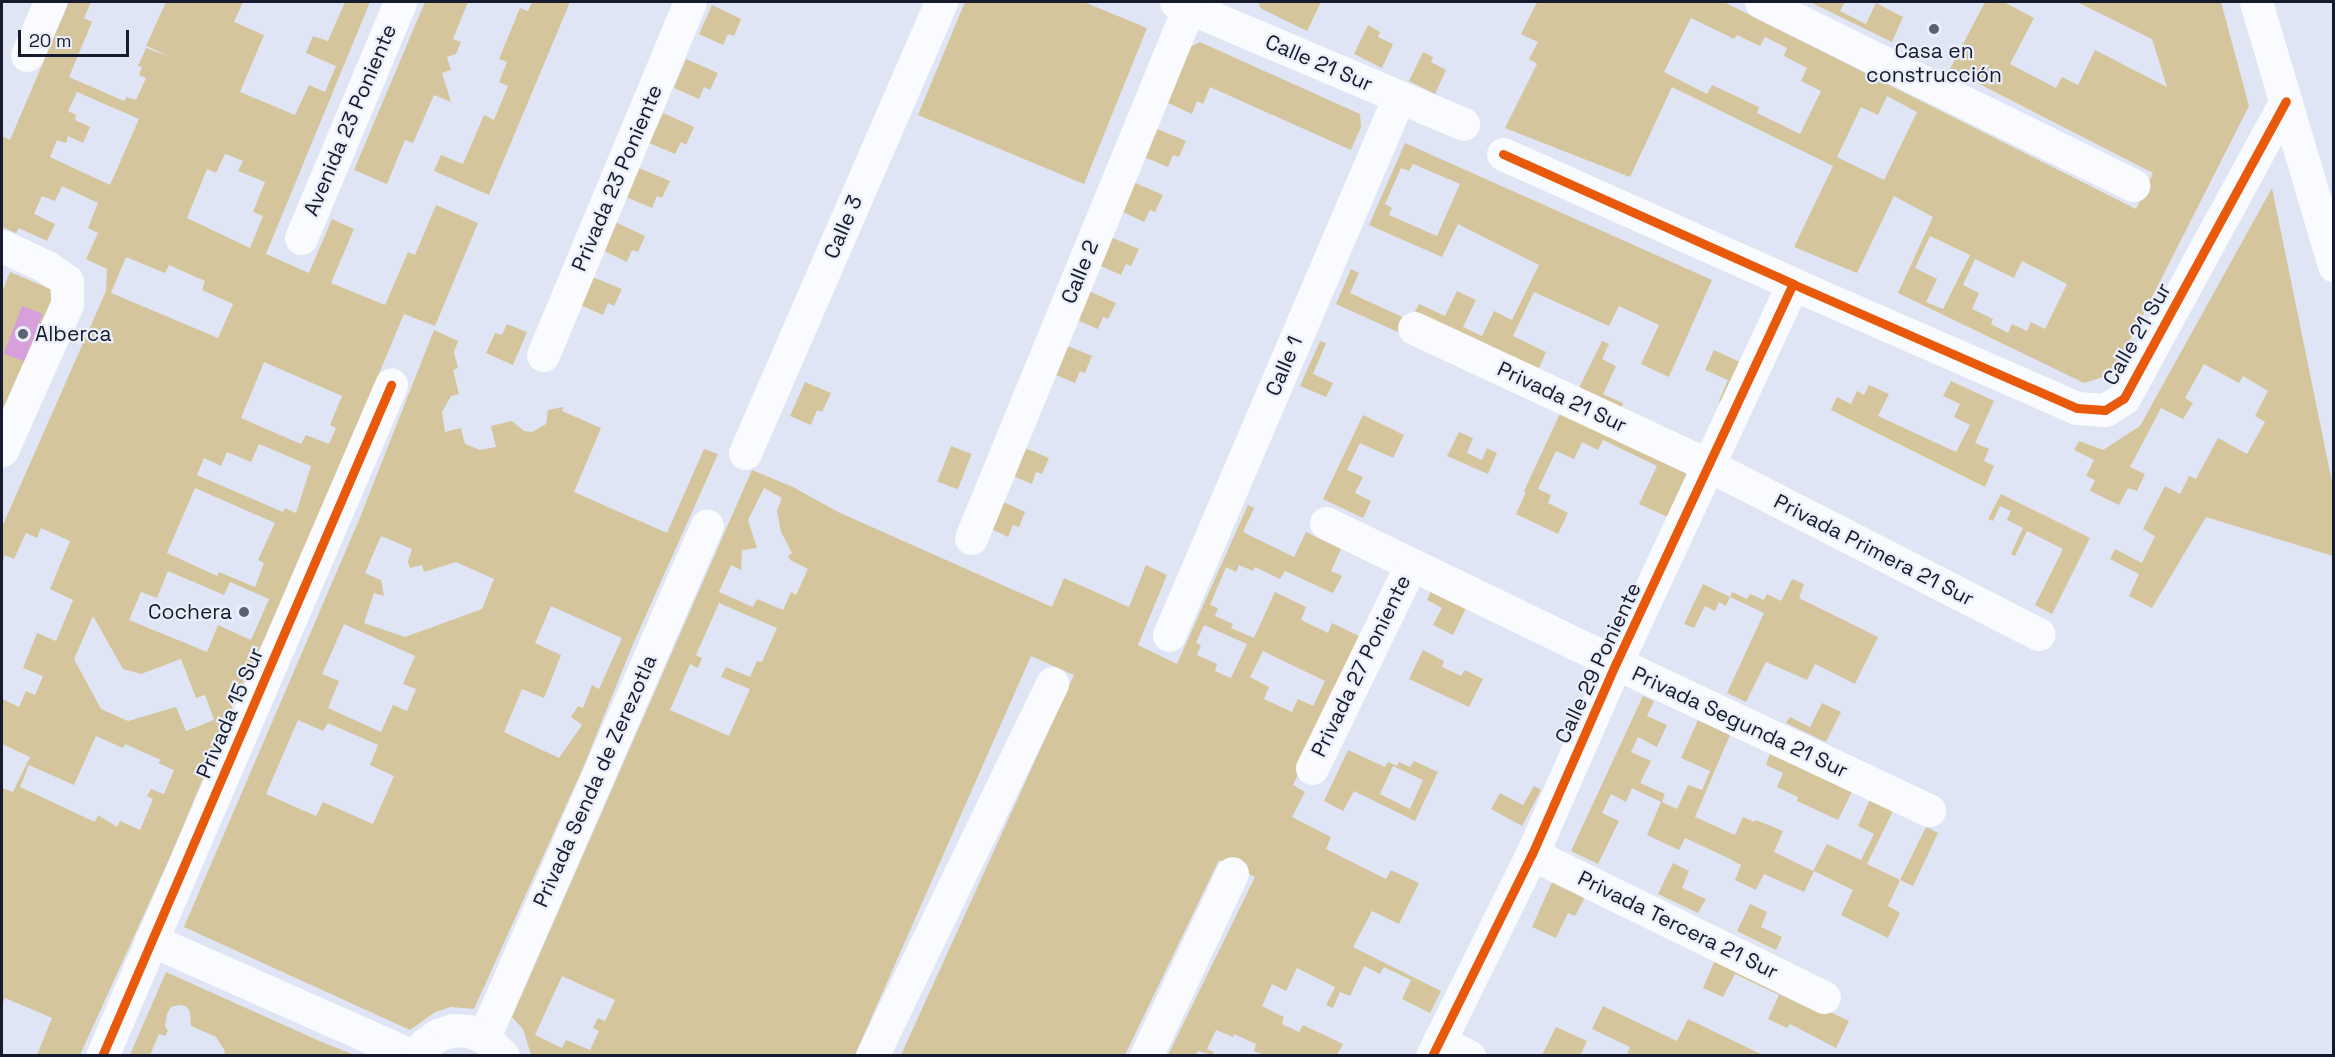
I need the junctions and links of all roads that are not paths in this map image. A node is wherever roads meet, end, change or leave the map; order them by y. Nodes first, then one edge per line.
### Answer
1 (50, 2) edge
2 (399, 2) edge
3 (690, 2) edge
4 (941, 2) edge
5 (1761, 2) edge
6 (2256, 2) edge
7 (1213, 9) edge
8 (27, 55) dead end
9 (1399, 97) junction
10 (2286, 101) junction
11 (1463, 124) dead end
12 (1503, 154) dead end
13 (2133, 185) dead end
14 (301, 238) dead end
15 (2, 246) edge
16 (2334, 266) edge
17 (1793, 284) junction
18 (1414, 328) dead end
19 (543, 355) dead end
20 (391, 385) dead end
21 (2, 450) edge
22 (745, 453) dead end
23 (1710, 466) junction
24 (1326, 523) dead end
25 (707, 525) dead end
26 (971, 538) dead end
27 (1411, 565) junction
28 (2038, 634) dead end
29 (1169, 635) dead end
30 (1616, 663) junction
31 (1052, 683) dead end
32 (1312, 768) dead end
33 (1929, 810) dead end
34 (1532, 854) junction
35 (1232, 873) dead end
36 (151, 940) junction
37 (1824, 997) dead end
38 (493, 1046) edge
39 (1435, 1048) edge
40 (102, 1056) edge
41 (414, 1056) edge
42 (872, 1056) edge
43 (1146, 1056) edge
44 (1469, 1056) edge

1 - 8 street
2 - 14 street, Avenida 23 Poniente
3 - 19 street, Privada 23 Poniente
4 - 22 street, Calle 3
5 - 13 street
6 - 10 street
7 - 9 street, Calle 21 Sur
7 - 26 street, Calle 2
9 - 11 street, Calle 21 Sur
9 - 29 street, Calle 1
10 - 16 street
10 - 17 street, Calle 21 Sur
12 - 17 street, Calle 21 Sur
15 - 21 street
17 - 23 street, Calle 29 Poniente
18 - 23 street, Privada 21 Sur
20 - 36 street, Privada 15 Sur
23 - 28 street, Privada Primera 21 Sur
23 - 30 street, Calle 29 Poniente
24 - 27 street, Privada Segunda 21 Sur
25 - 38 street, Privada Senda de Zerezotla
27 - 30 street, Privada Segunda 21 Sur
27 - 32 street, Privada 27 Poniente
30 - 33 street, Privada Segunda 21 Sur
30 - 34 street, Calle 29 Poniente
31 - 42 street
34 - 37 street, Privada Tercera 21 Sur
34 - 39 street, Calle 29 Poniente
35 - 43 street
36 - 40 street, Privada 15 Sur
36 - 41 street
38 - 41 street
39 - 44 street

